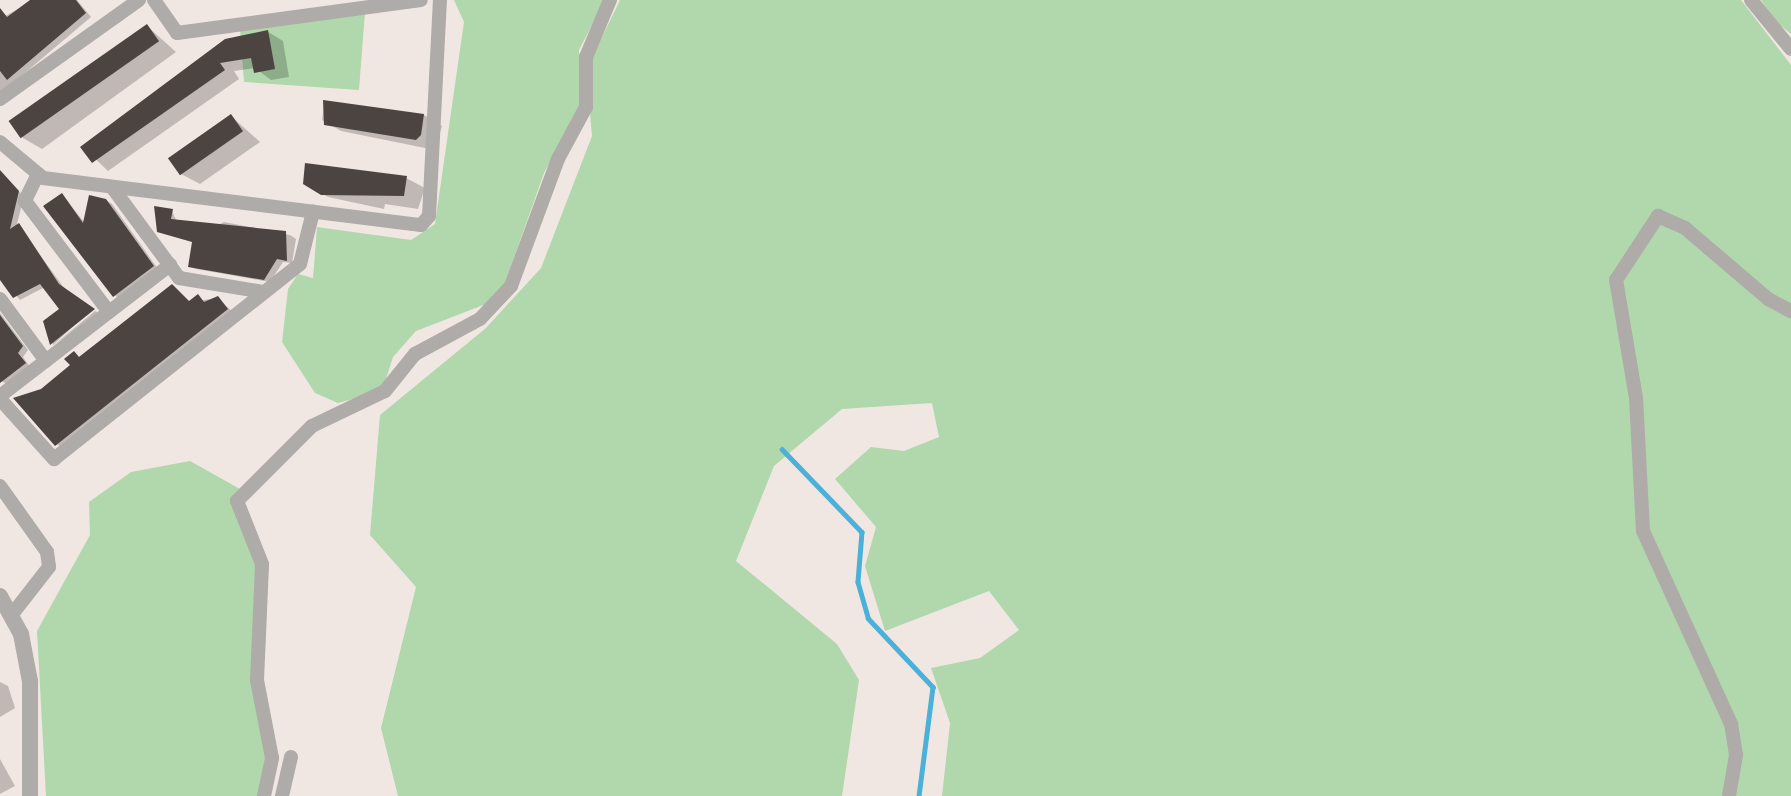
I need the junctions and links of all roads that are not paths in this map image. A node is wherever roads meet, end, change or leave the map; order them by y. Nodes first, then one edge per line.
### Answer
1 (139, 0) edge
2 (154, 0) edge
3 (421, 0) edge
4 (440, 0) edge
5 (610, 0) edge
6 (1751, 0) edge
7 (1791, 48) edge
8 (0, 99) edge
9 (1, 146) edge
10 (37, 176) junction
11 (112, 187) junction
12 (313, 212) junction
13 (170, 265) junction
14 (264, 292) junction
15 (0, 299) edge
16 (1791, 311) edge
17 (109, 312) junction
18 (46, 361) junction
19 (0, 397) edge
20 (0, 486) edge
21 (0, 596) edge
22 (13, 613) junction
23 (291, 757) dead end
24 (30, 796) edge
25 (264, 796) edge
26 (282, 796) edge
27 (1729, 796) edge

1 - 8 street
2 - 3 street
4 - 12 street
5 - 25 street
6 - 7 street
9 - 10 street
10 - 11 street
10 - 17 street
11 - 12 street
11 - 13 street
12 - 14 street
13 - 14 street
13 - 17 street
14 - 19 street
15 - 18 street
16 - 27 street
17 - 18 street
18 - 19 street
20 - 22 street
21 - 22 street
22 - 24 street
23 - 26 street

